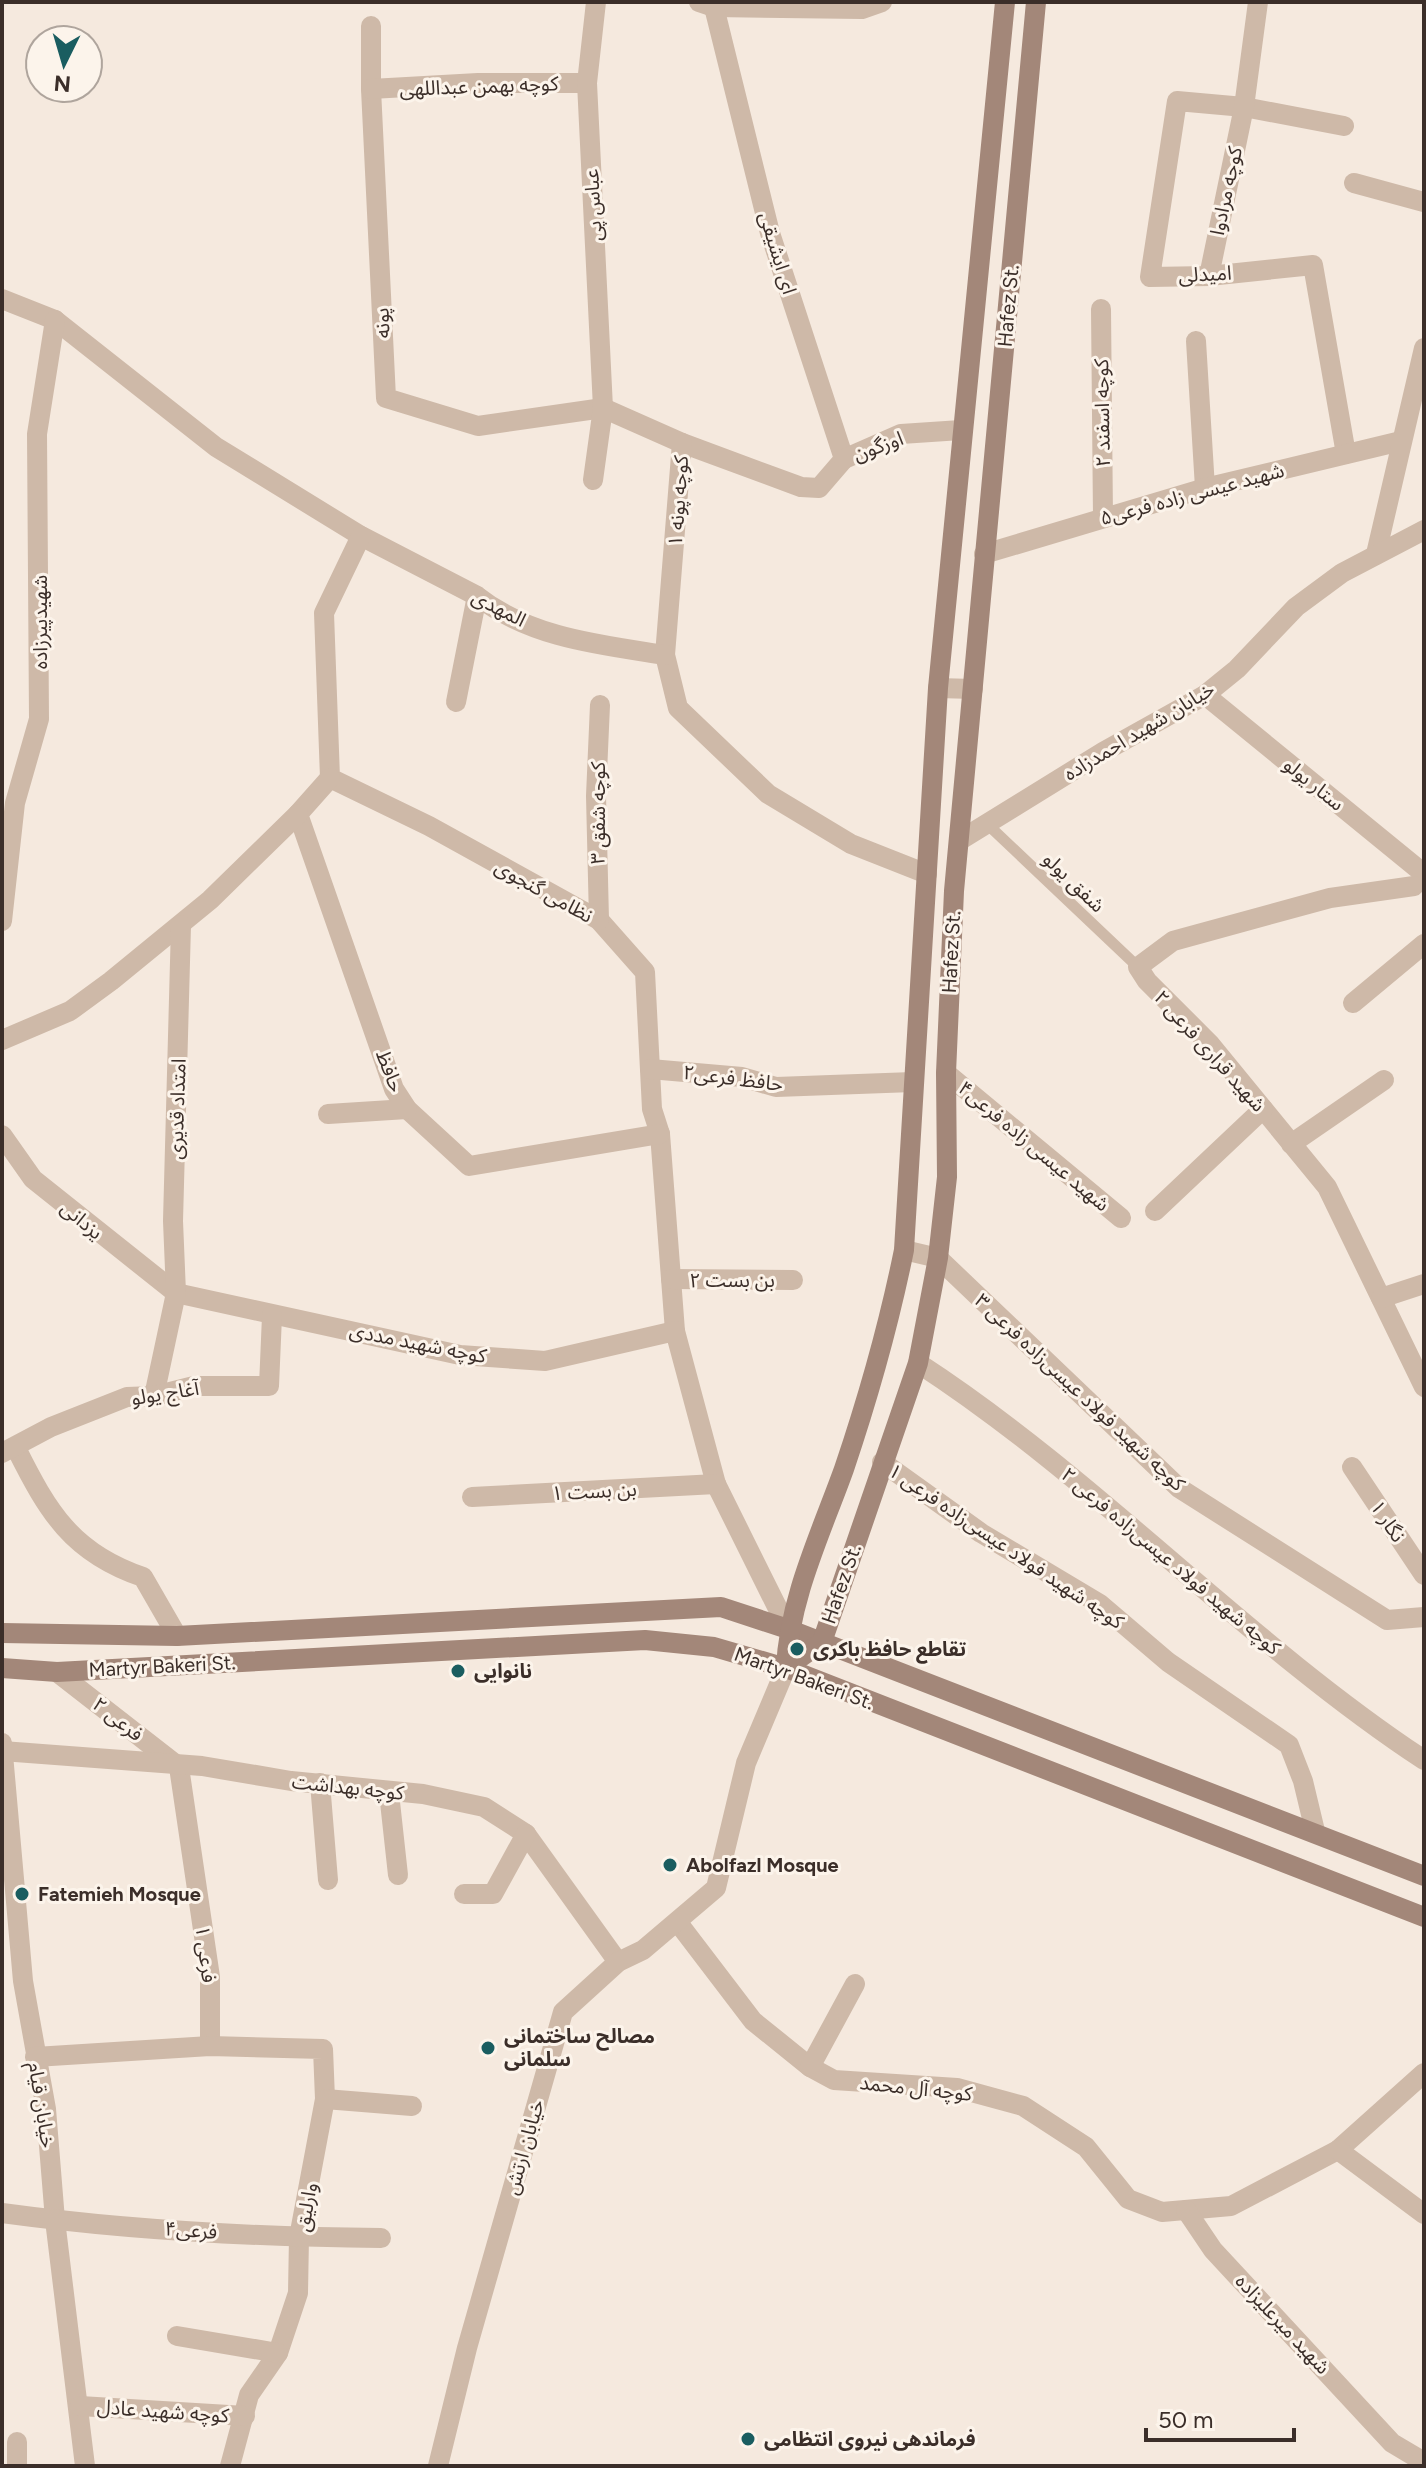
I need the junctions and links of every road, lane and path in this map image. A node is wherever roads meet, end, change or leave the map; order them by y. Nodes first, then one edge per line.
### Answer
1 (596, 2) edge
2 (882, 2) edge
3 (1005, 2) edge
4 (1036, 2) edge
5 (1258, 2) edge
6 (707, 4) edge
7 (371, 26) dead end
8 (587, 83) junction
9 (371, 89) junction
10 (1244, 107) junction
11 (1344, 126) dead end
12 (1354, 183) dead end
13 (1424, 202) edge
14 (1209, 276) junction
15 (2, 299) edge
16 (1101, 309) dead end
17 (55, 320) junction
18 (1196, 341) dead end
19 (1424, 348) edge
20 (603, 408) junction
21 (961, 430) junction
22 (1401, 441) junction
23 (682, 443) junction
24 (1346, 454) junction
25 (844, 459) junction
26 (593, 480) dead end
27 (1205, 488) junction
28 (1103, 517) junction
29 (1424, 530) edge
30 (361, 536) junction
31 (984, 554) junction
32 (1376, 554) junction
33 (477, 596) junction
34 (665, 655) junction
35 (938, 688) junction
36 (973, 689) junction
37 (1205, 695) junction
38 (456, 702) dead end
39 (600, 705) dead end
40 (330, 778) junction
41 (298, 814) junction
42 (985, 822) junction
43 (962, 839) junction
44 (927, 874) junction
45 (1421, 883) edge
46 (599, 920) junction
47 (2, 921) edge
48 (181, 925) junction
49 (1424, 944) edge
50 (1138, 967) junction
51 (1353, 1003) dead end
52 (2, 1040) edge
53 (650, 1069) junction
54 (946, 1073) junction
55 (1384, 1080) dead end
56 (913, 1082) junction
57 (407, 1109) junction
58 (1263, 1109) junction
59 (328, 1114) dead end
60 (660, 1134) junction
61 (2, 1135) edge
62 (1291, 1144) junction
63 (1155, 1211) dead end
64 (1121, 1218) dead end
65 (904, 1250) junction
66 (938, 1258) junction
67 (671, 1279) junction
68 (793, 1280) dead end
69 (1424, 1284) edge
70 (176, 1293) junction
71 (1381, 1298) junction
72 (272, 1316) junction
73 (675, 1331) junction
74 (918, 1363) junction
75 (1424, 1387) edge
76 (154, 1396) junction
77 (9, 1450) edge
78 (882, 1462) junction
79 (1352, 1467) dead end
80 (716, 1484) junction
81 (472, 1497) dead end
82 (1424, 1575) edge
83 (1424, 1617) edge
84 (788, 1629) junction
85 (2, 1633) edge
86 (177, 1636) junction
87 (822, 1642) junction
88 (2, 1668) edge
89 (786, 1668) junction
90 (57, 1672) junction
91 (3, 1748) edge
92 (1424, 1760) edge
93 (179, 1767) junction
94 (320, 1783) junction
95 (389, 1793) junction
96 (1315, 1831) junction
97 (526, 1834) junction
98 (398, 1875) dead end
99 (1424, 1876) edge
100 (328, 1880) dead end
101 (464, 1894) dead end
102 (1424, 1917) edge
103 (679, 1924) junction
104 (618, 1962) junction
105 (12, 1982) edge
106 (855, 1984) dead end
107 (210, 2046) junction
108 (35, 2057) junction
109 (810, 2067) junction
110 (1424, 2073) edge
111 (325, 2099) junction
112 (412, 2106) dead end
113 (1338, 2150) junction
114 (1186, 2210) junction
115 (2, 2213) edge
116 (1424, 2214) edge
117 (55, 2220) junction
118 (299, 2237) junction
119 (381, 2238) dead end
120 (177, 2336) dead end
121 (278, 2353) junction
122 (80, 2406) junction
123 (245, 2416) junction
124 (17, 2442) dead end
125 (1424, 2462) edge
126 (17, 2466) edge
127 (85, 2466) edge
128 (230, 2466) edge
129 (438, 2466) edge

1 - 8 street, عباس پی
2 - 6 street
3 - 21 main road, Hafez St.
4 - 31 main road, Hafez St.
5 - 10 street, کوچه مرادوا
6 - 25 street, ای ایشیقی
7 - 9 street, پونه
8 - 9 street, کوچه بهمن عبداللهی
8 - 20 street, عباس پی
9 - 20 street, پونه
10 - 11 street
10 - 14 street, کوچه مرادوا
10 - 14 street, امیدلی
12 - 13 street
14 - 24 street, امیدلی
15 - 17 street, المهدی
16 - 28 street, کوچه اسفند ۲
17 - 30 street, المهدی
17 - 47 street, شهیدپیرزاده
18 - 27 street
19 - 22 street
20 - 23 street
20 - 26 street, عباس پی
21 - 25 street, اوزگون
21 - 35 main road, Hafez St.
22 - 24 street, شهید عیسی زاده فرعی۵
22 - 32 street
23 - 25 street, کوچه پونه ۱
23 - 34 street, کوچه پونه ۱
24 - 27 street, شهید عیسی زاده فرعی۵
27 - 28 street, شهید عیسی زاده فرعی۵
28 - 31 street, شهید عیسی زاده فرعی۵
29 - 32 street, خیابان شهید احمدزاده
30 - 33 street, المهدی
30 - 40 street
31 - 36 main road, Hafez St.
32 - 37 street, خیابان شهید احمدزاده
33 - 34 street, المهدی
33 - 38 street
34 - 44 street
35 - 36 street
35 - 44 main road, Hafez St.
36 - 43 main road, Hafez St.
37 - 42 street, خیابان شهید احمدزاده
37 - 45 street, ستار یولو
39 - 46 street, کوچه شفق ۳
40 - 41 street
40 - 46 street, نظامی گنجوی
41 - 48 street
41 - 57 street, حافظ
42 - 43 street, خیابان شهید احمدزاده
42 - 50 lane, شفق یولو
43 - 54 main road, Hafez St.
44 - 56 main road, Hafez St.
45 - 50 street
46 - 53 street, نظامی گنجوی
48 - 52 street
48 - 70 street, امتداد قدیری
49 - 51 street
50 - 58 street, شهید قراری فرعی ۲
53 - 56 street, حافظ فرعی۲
53 - 60 street, نظامی گنجوی
54 - 64 street, شهید عیسی زاده فرعی۴
54 - 66 main road, Hafez St.
55 - 62 street
56 - 65 main road, Hafez St.
57 - 59 street
57 - 60 street, حافظ
58 - 62 street, شهید قراری فرعی ۲
58 - 63 street
60 - 67 street, نظامی گنجوی
61 - 70 street, یزدانی
62 - 71 street, شهید قراری فرعی ۲
65 - 66 street
65 - 84 main road, Hafez St.
66 - 74 main road, Hafez St.
66 - 83 street, کوچه شهید فولاد عیسی‌زاده فرعی ۳
67 - 68 street, بن بست ۲
67 - 73 street, نظامی گنجوی
69 - 71 street
70 - 72 street, کوچه شهید مددی
70 - 76 street, امتداد قدیری
71 - 75 street, شهید قراری فرعی ۲
72 - 73 street, کوچه شهید مددی
72 - 76 street, آغاج یولو
73 - 80 street
74 - 78 main road, Hafez St.
74 - 92 street, کوچه شهید فولاد عیسی‌زاده فرعی ۲
76 - 77 street, آغاج یولو
77 - 86 street
78 - 87 main road, Hafez St.
78 - 96 street, کوچه شهید فولاد عیسی‌زاده فرعی ۱
79 - 82 street, نگار ۱
80 - 81 street, بن بست ۱
80 - 84 street
84 - 86 main road, Martyr Bakeri St.
84 - 87 main road, Martyr Bakeri St.
84 - 89 main road, Hafez St.
85 - 86 main road, Martyr Bakeri St.
87 - 89 main road, Hafez St.
87 - 96 main road, Martyr Bakeri St.
88 - 90 main road, Martyr Bakeri St.
89 - 90 main road, Martyr Bakeri St.
89 - 102 main road, Martyr Bakeri St.
89 - 103 street, خیابان ارتش
90 - 93 street, فرعی ۲
91 - 93 street, کوچه بهداشت
91 - 105 street, خیابان قیام
93 - 94 street, کوچه بهداشت
93 - 107 street, فرعی ۱
94 - 95 street, کوچه بهداشت
94 - 100 street
95 - 97 street, کوچه بهداشت
95 - 98 street
96 - 99 main road, Martyr Bakeri St.
97 - 101 street
97 - 104 street, کوچه بهداشت
103 - 104 street, خیابان ارتش
103 - 109 street, کوچه آل محمد
104 - 129 street, خیابان ارتش
105 - 108 street, خیابان قیام
106 - 109 street
107 - 108 street
107 - 111 street, وارلیق
108 - 117 street, خیابان قیام
109 - 114 street, کوچه آل محمد
110 - 113 street, کوچه آل محمد
111 - 112 street
111 - 118 street, وارلیق
113 - 114 street, کوچه آل محمد
113 - 116 street
114 - 125 street, شهید میرعلیزاده
115 - 117 street, فرعی۴
117 - 118 street, فرعی۴
117 - 122 street, خیابان قیام
118 - 119 street, فرعی۴
118 - 121 street, وارلیق
120 - 121 street
121 - 123 street, وارلیق
122 - 123 street, کوچه شهید عادل
122 - 127 street, خیابان قیام
123 - 128 street, وارلیق
124 - 126 street

